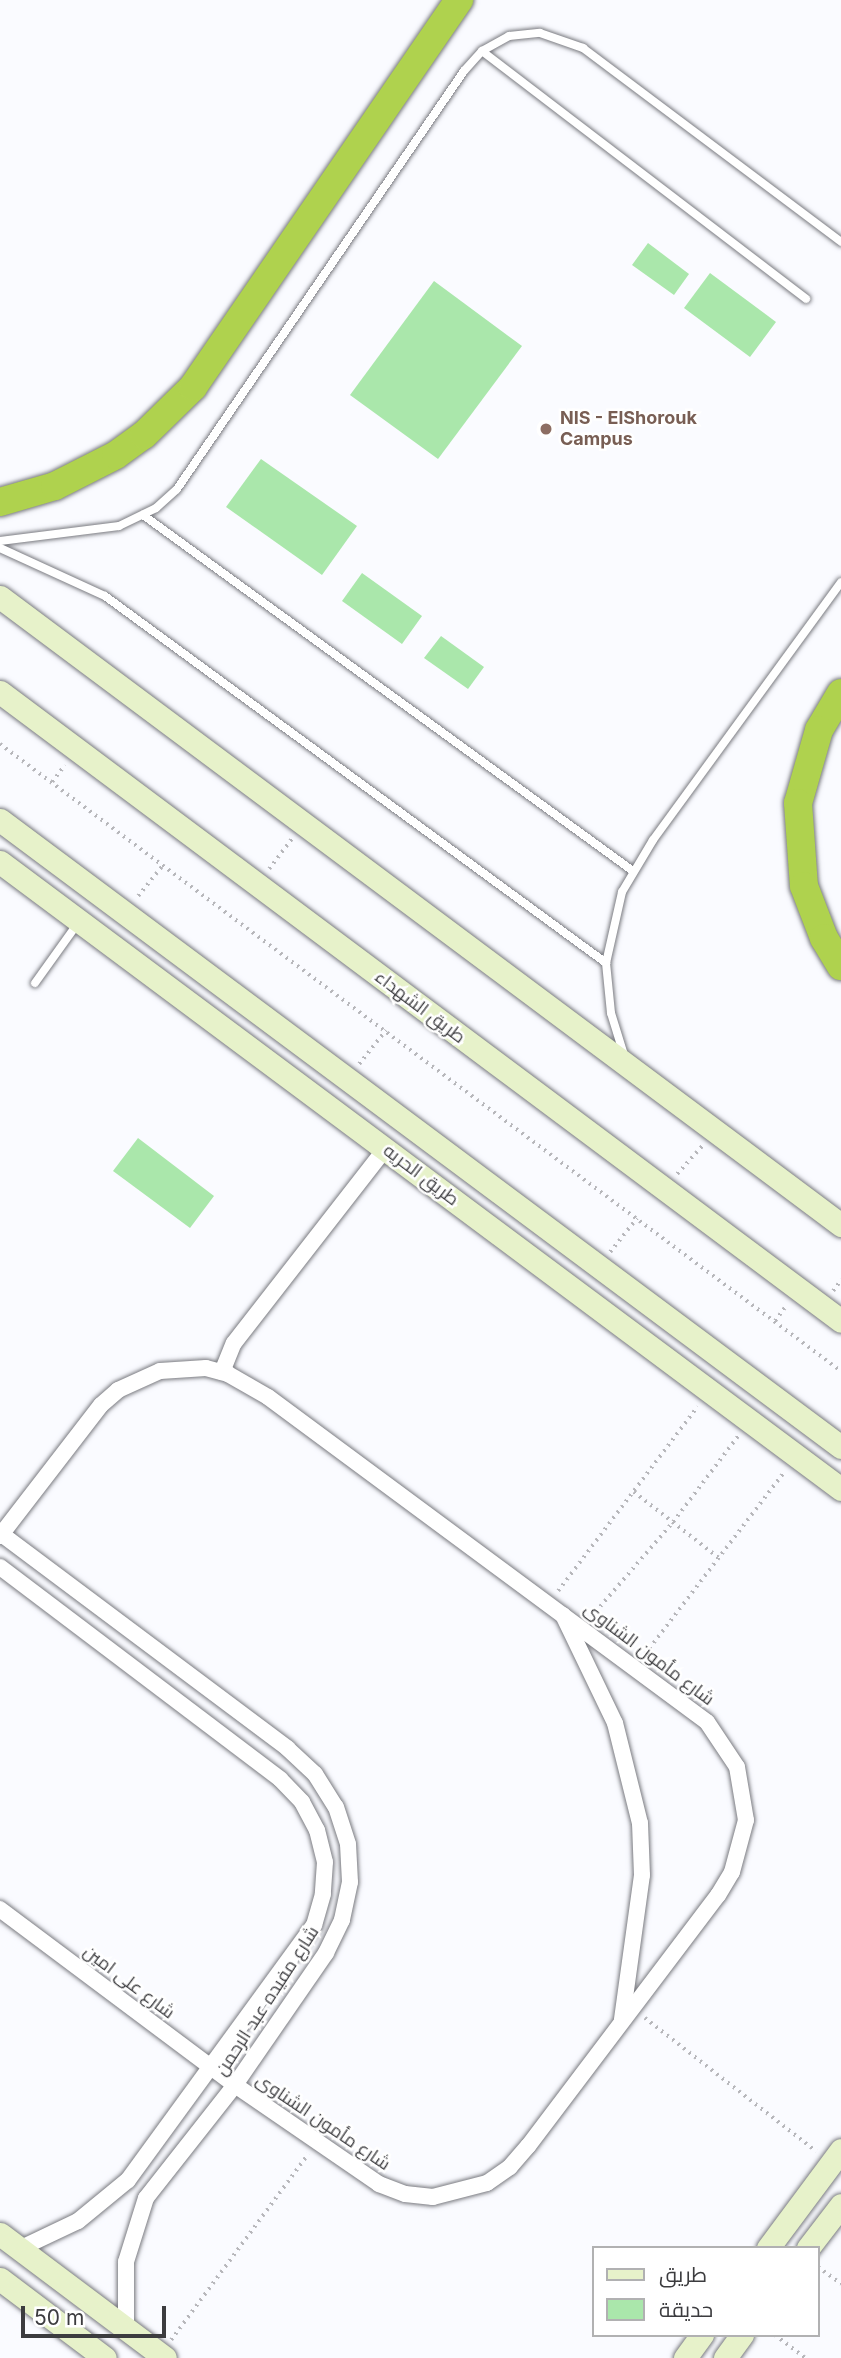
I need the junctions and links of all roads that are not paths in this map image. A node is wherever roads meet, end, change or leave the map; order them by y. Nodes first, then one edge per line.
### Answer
1 (459, 0) edge
2 (482, 51) junction
3 (841, 242) edge
4 (806, 299) dead end
5 (0, 502) edge
6 (143, 515) junction
7 (0, 541) edge
8 (0, 548) edge
9 (841, 582) edge
10 (0, 597) edge
11 (0, 692) edge
12 (841, 693) edge
13 (0, 820) edge
14 (0, 862) edge
15 (633, 871) junction
16 (80, 921) junction
17 (606, 963) junction
18 (841, 966) edge
19 (34, 983) dead end
20 (626, 1065) junction
21 (385, 1149) junction
22 (803, 1197) junction
23 (841, 1208) edge
24 (841, 1225) edge
25 (841, 1321) edge
26 (222, 1372) junction
27 (841, 1447) edge
28 (841, 1489) edge
29 (0, 1535) edge
30 (0, 1567) edge
31 (556, 1608) junction
32 (0, 1909) edge
33 (621, 2023) junction
34 (213, 2069) junction
35 (235, 2085) junction
36 (836, 2157) edge
37 (841, 2205) edge
38 (0, 2234) edge
39 (769, 2246) edge
40 (810, 2246) edge
41 (19, 2249) junction
42 (0, 2279) edge
43 (126, 2329) junction
44 (701, 2337) edge
45 (741, 2337) edge
46 (163, 2356) edge
47 (105, 2358) edge
48 (685, 2358) edge
49 (725, 2358) edge

1 - 5 highway
2 - 3 lane
2 - 4 lane
2 - 6 lane
6 - 7 lane
6 - 15 lane
8 - 17 lane
9 - 15 lane
10 - 20 street
11 - 25 street, طريق الشهداء
12 - 18 highway
13 - 27 street, طريق الحريه
14 - 16 street, طريق الحريه
15 - 17 lane
16 - 19 lane
16 - 21 street, طريق الحريه
17 - 20 lane
20 - 22 street
21 - 26 street
21 - 28 street, طريق الحريه
22 - 23 street
22 - 24 street
26 - 29 street, شارع مأمون الشناوى
26 - 31 street, شارع مأمون الشناوى
29 - 35 street, شارع مفيده عبد الرحمن
30 - 34 street, شارع مفيده عبد الرحمن
31 - 33 street
31 - 33 street, شارع مأمون الشناوى
32 - 34 street, شارع على امين
33 - 35 street, شارع مأمون الشناوى
34 - 35 street, شارع على امين
34 - 41 street, شارع مفيده عبد الرحمن
35 - 43 street, شارع مفيده عبد الرحمن
36 - 39 street
37 - 40 street
38 - 41 street
41 - 43 street
42 - 47 street
43 - 46 street
44 - 48 street
45 - 49 street

